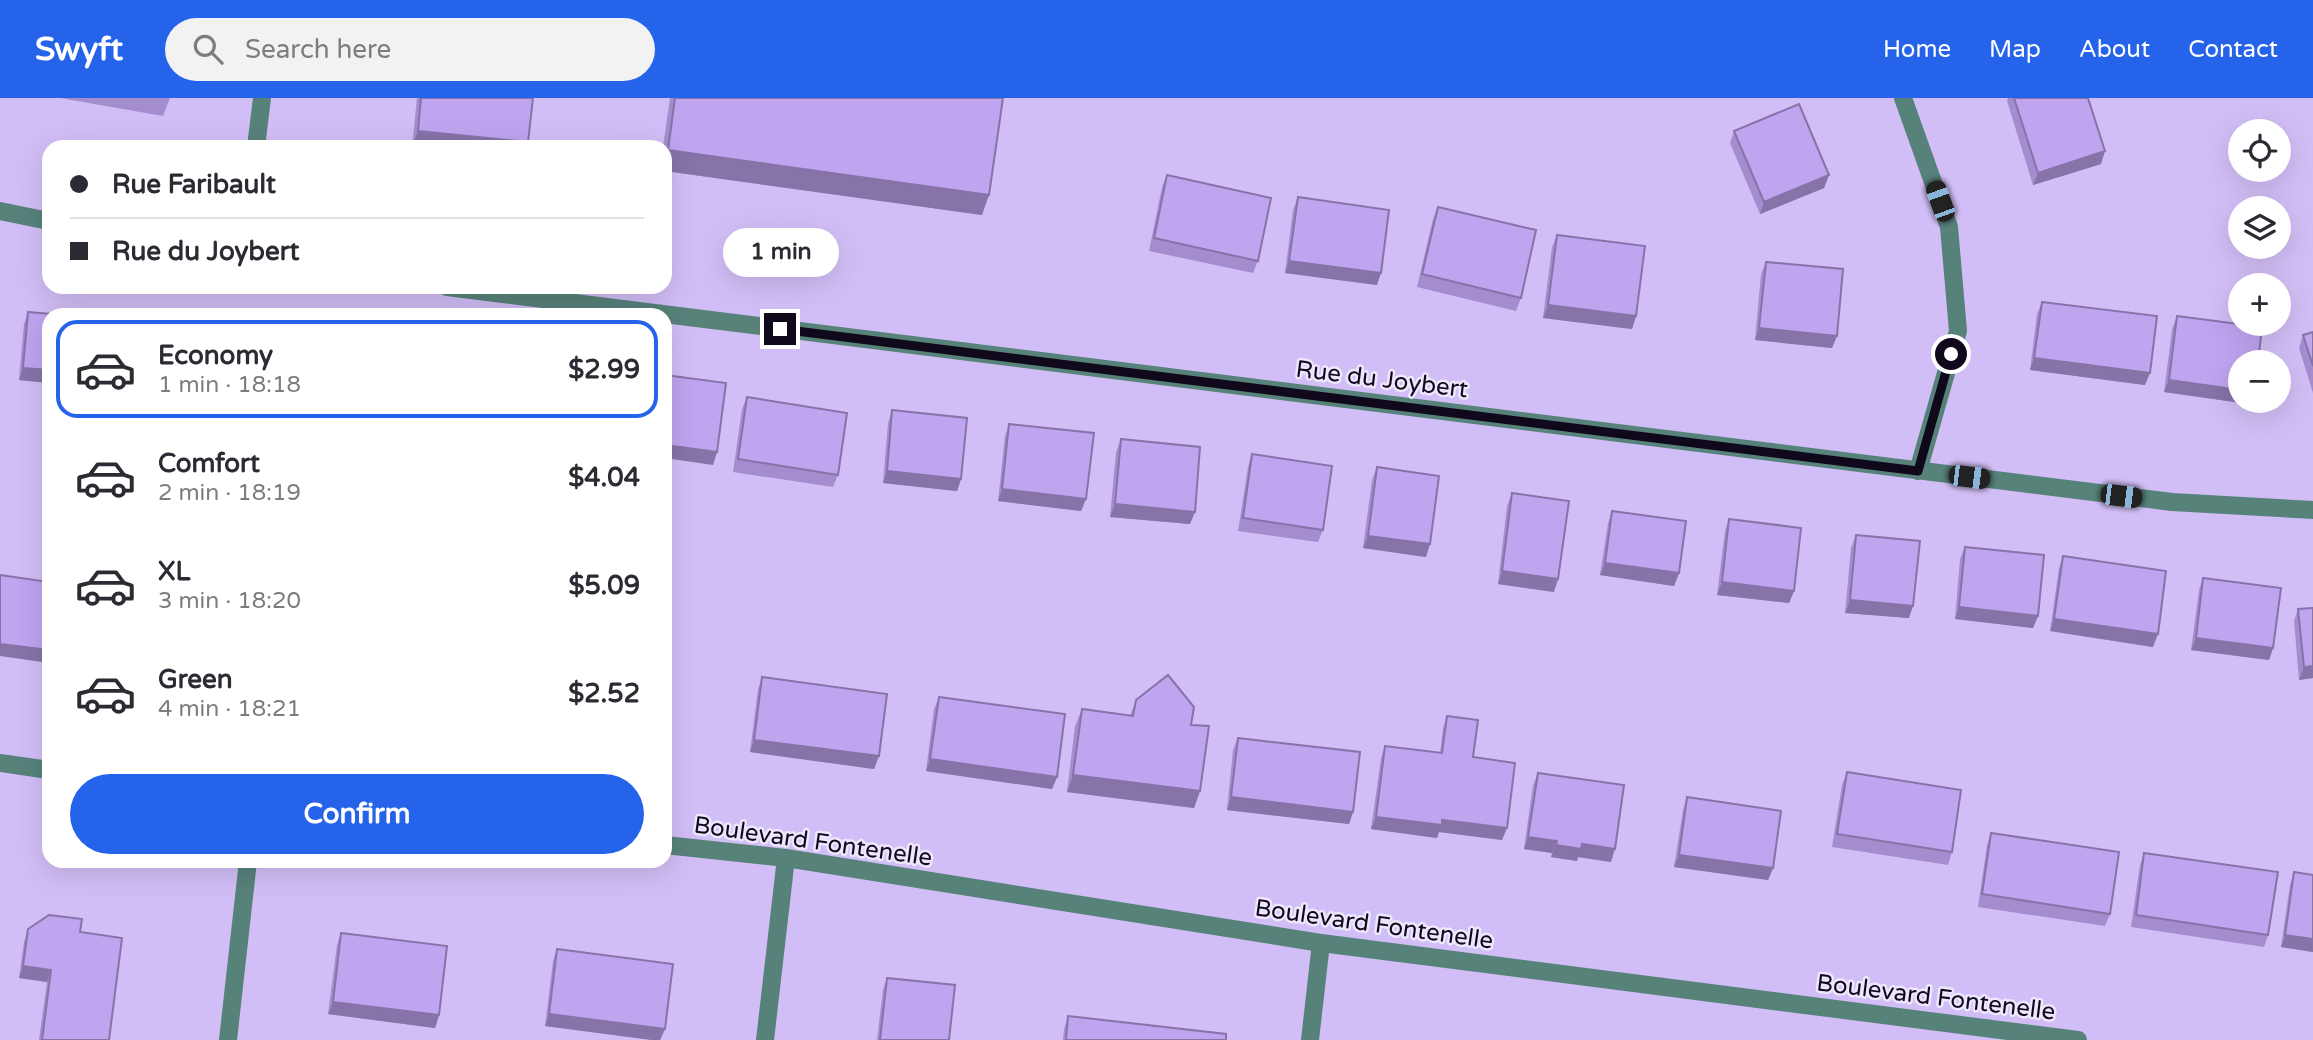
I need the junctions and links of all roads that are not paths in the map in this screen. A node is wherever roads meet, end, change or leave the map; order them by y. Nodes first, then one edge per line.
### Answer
1 (262, 98) edge
2 (1903, 98) edge
3 (257, 140) edge
4 (0, 211) edge
5 (42, 220) edge
6 (503, 294) edge
7 (615, 308) edge
8 (672, 315) edge
9 (1918, 471) junction
10 (2313, 510) edge
11 (0, 763) edge
12 (42, 769) edge
13 (672, 846) edge
14 (786, 858) junction
15 (247, 868) edge
16 (1321, 943) junction
17 (228, 1040) edge
18 (765, 1040) edge
19 (1310, 1040) edge
20 (2078, 1040) edge

1 - 3 street
2 - 9 street
4 - 5 street
6 - 7 street, Rue du Joybert
8 - 9 street, Rue du Joybert
9 - 10 street, Rue du Joybert
11 - 12 street
13 - 14 street, Boulevard Fontenelle
14 - 16 street, Boulevard Fontenelle
14 - 18 street
15 - 17 street
16 - 19 street
16 - 20 street, Boulevard Fontenelle

